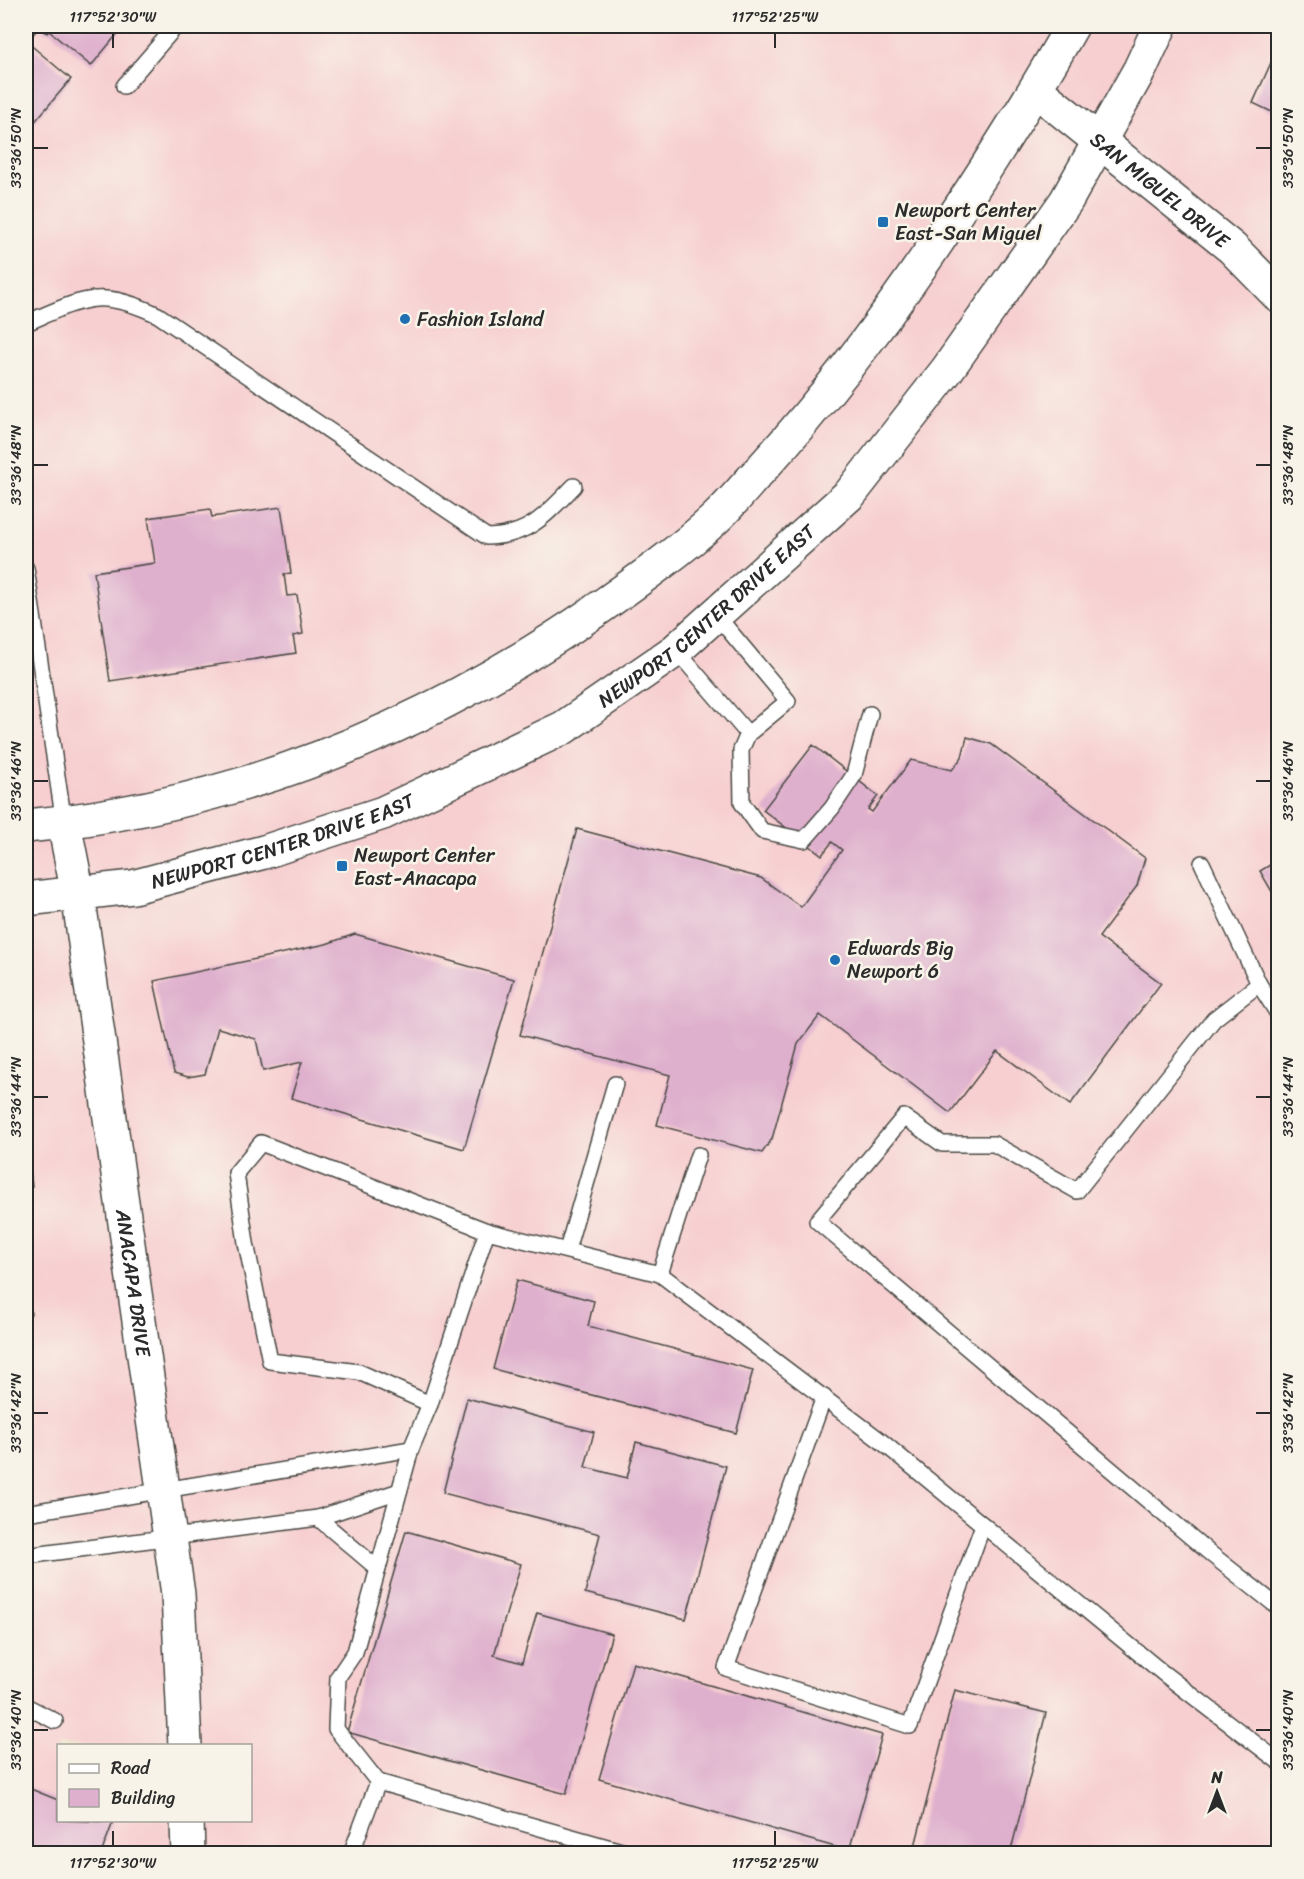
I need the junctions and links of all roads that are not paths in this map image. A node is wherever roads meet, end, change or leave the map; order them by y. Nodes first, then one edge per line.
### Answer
1 (176, 26) edge
2 (1072, 26) edge
3 (1160, 26) edge
4 (124, 86) dead end
5 (1036, 90) junction
6 (1099, 139) junction
7 (1278, 295) edge
8 (26, 323) edge
9 (574, 486) dead end
10 (26, 568) edge
11 (717, 616) junction
12 (676, 650) junction
13 (870, 714) dead end
14 (748, 734) junction
15 (64, 823) junction
16 (26, 826) edge
17 (1202, 863) dead end
18 (78, 894) junction
19 (26, 899) edge
20 (1259, 984) junction
21 (1278, 1014) edge
22 (615, 1084) dead end
23 (698, 1155) dead end
24 (487, 1230) junction
25 (567, 1250) junction
26 (660, 1274) junction
27 (824, 1397) junction
28 (430, 1404) junction
29 (411, 1449) junction
30 (161, 1491) junction
31 (399, 1491) junction
32 (26, 1513) edge
33 (318, 1518) junction
34 (983, 1526) junction
35 (169, 1538) junction
36 (26, 1556) edge
37 (378, 1569) junction
38 (1278, 1607) edge
39 (26, 1706) edge
40 (56, 1721) dead end
41 (185, 1744) edge
42 (1278, 1761) edge
43 (378, 1782) junction
44 (187, 1822) edge
45 (188, 1854) edge
46 (351, 1854) edge
47 (632, 1854) edge

1 - 4 lane
2 - 5 main road
3 - 6 main road, NEWPORT CENTER DRIVE EAST
5 - 6 main road, SAN MIGUEL DRIVE
5 - 15 main road
6 - 7 main road, SAN MIGUEL DRIVE
6 - 11 main road, NEWPORT CENTER DRIVE EAST
8 - 9 lane
10 - 15 lane
11 - 12 main road, NEWPORT CENTER DRIVE EAST
11 - 14 lane
12 - 14 lane
12 - 18 main road, NEWPORT CENTER DRIVE EAST
13 - 14 lane
15 - 16 main road
15 - 18 main road, ANACAPA DRIVE
17 - 20 lane
18 - 19 main road, NEWPORT CENTER DRIVE EAST
18 - 30 main road, ANACAPA DRIVE
20 - 21 lane
20 - 38 lane
22 - 25 lane
23 - 26 lane
24 - 25 lane
24 - 28 lane
24 - 28 lane
25 - 26 lane
26 - 27 lane
27 - 34 lane
27 - 34 lane
28 - 29 lane
29 - 30 lane
29 - 31 lane
30 - 32 lane
30 - 35 main road, ANACAPA DRIVE
31 - 33 lane
31 - 37 lane
33 - 35 lane
33 - 37 lane
34 - 42 lane
35 - 36 lane
35 - 41 main road, ANACAPA DRIVE
37 - 43 lane
39 - 40 lane
43 - 46 lane
43 - 47 lane
44 - 45 main road

